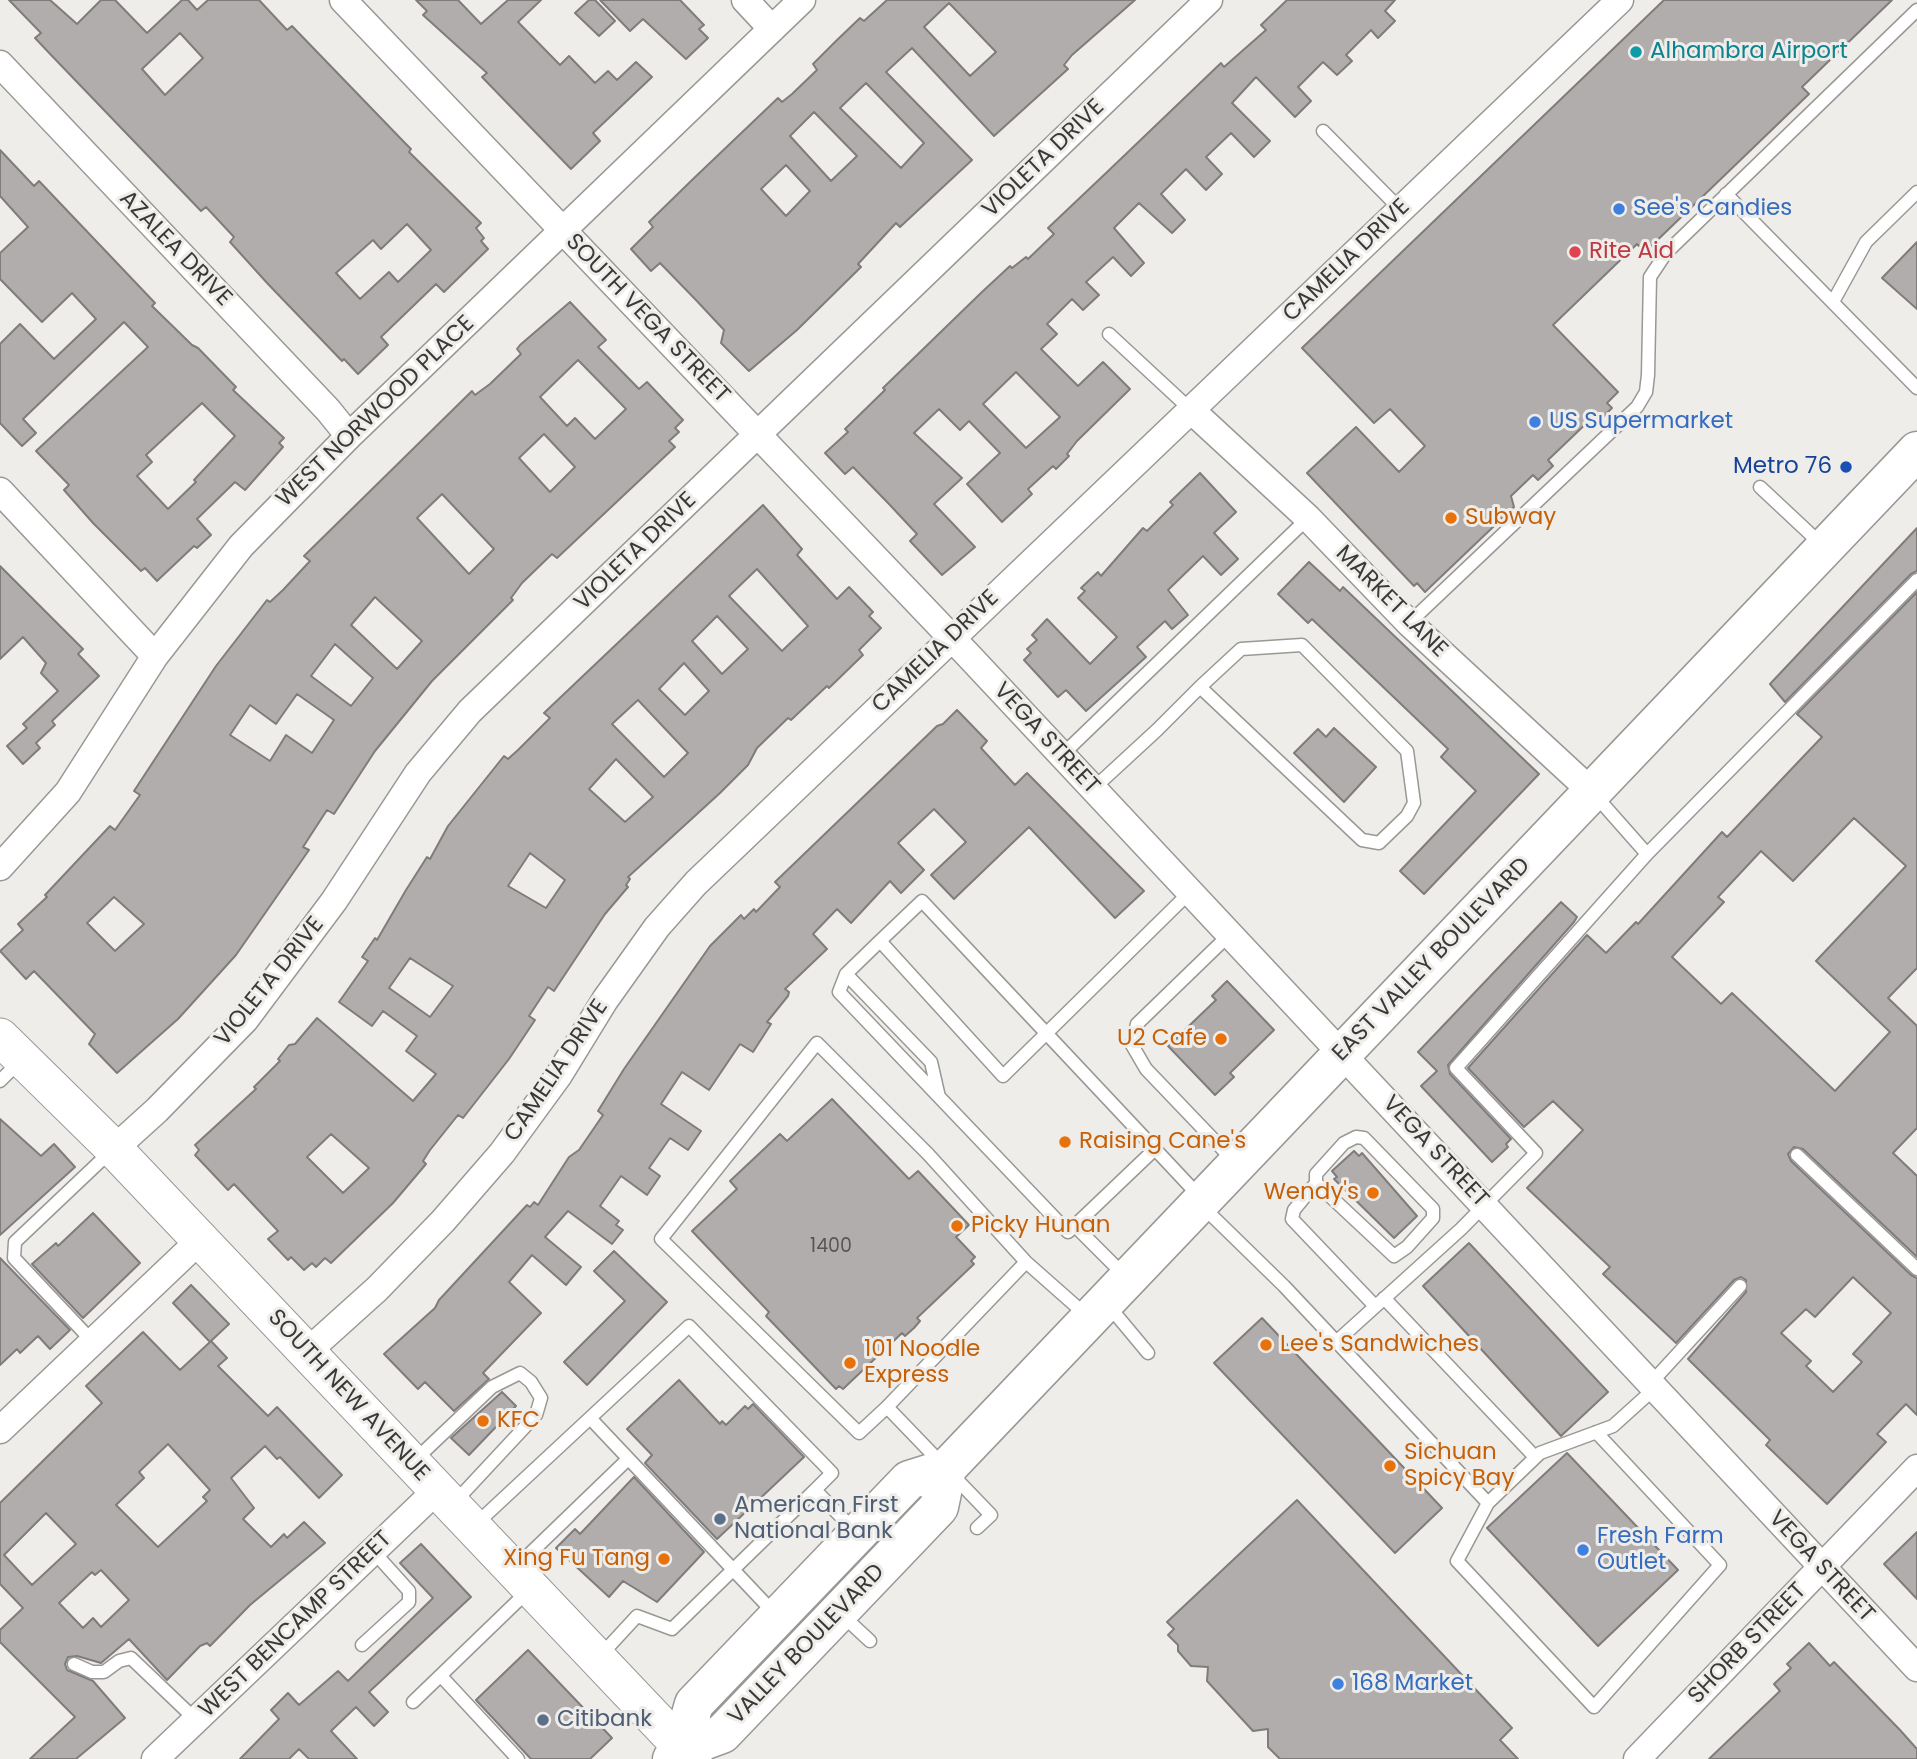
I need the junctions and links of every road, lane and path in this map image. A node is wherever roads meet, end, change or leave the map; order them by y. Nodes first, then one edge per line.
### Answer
1 (343, 0) edge
2 (745, 0) edge
3 (802, 0) edge
4 (1209, 0) edge
5 (1620, 0) edge
6 (1917, 10) edge
7 (772, 29) junction
8 (0, 64) edge
9 (1323, 131) dead end
10 (1917, 192) edge
11 (1726, 194) junction
12 (1401, 210) junction
13 (562, 231) junction
14 (1834, 300) junction
15 (1109, 334) dead end
16 (1917, 388) edge
17 (1191, 410) junction
18 (758, 435) junction
19 (349, 436) junction
20 (1917, 451) edge
21 (1760, 487) dead end
22 (0, 491) edge
23 (1308, 518) junction
24 (1825, 548) junction
25 (1917, 580) edge
26 (1409, 623) junction
27 (950, 638) junction
28 (155, 656) junction
29 (1200, 687) junction
30 (1061, 756) junction
31 (1093, 789) junction
32 (1592, 792) junction
33 (1647, 854) junction
34 (0, 867) edge
35 (1190, 892) junction
36 (1230, 934) junction
37 (880, 941) junction
38 (846, 974) junction
39 (1047, 1034) junction
40 (1343, 1053) junction
41 (7, 1059) edge
42 (939, 1099) junction
43 (114, 1149) junction
44 (1156, 1149) junction
45 (1797, 1155) dead end
46 (1237, 1164) junction
47 (1316, 1183) junction
48 (1201, 1202) junction
49 (1484, 1205) junction
50 (1075, 1226) junction
51 (200, 1240) junction
52 (1026, 1262) junction
53 (1917, 1269) edge
54 (1740, 1286) dead end
55 (1107, 1299) junction
56 (1379, 1302) junction
57 (93, 1342) junction
58 (1336, 1342) junction
59 (307, 1352) junction
60 (1148, 1353) dead end
61 (1652, 1387) junction
62 (887, 1407) junction
63 (590, 1418) junction
64 (0, 1430) edge
65 (1596, 1432) junction
66 (1535, 1457) junction
67 (628, 1459) junction
68 (411, 1464) junction
69 (947, 1468) junction
70 (1917, 1468) edge
71 (815, 1490) junction
72 (1488, 1503) junction
73 (453, 1508) junction
74 (978, 1528) dead end
75 (857, 1534) junction
76 (373, 1551) junction
77 (1821, 1567) junction
78 (734, 1570) junction
79 (522, 1579) junction
80 (839, 1612) junction
81 (778, 1617) junction
82 (870, 1641) dead end
83 (362, 1645) dead end
84 (598, 1658) junction
85 (74, 1664) dead end
86 (1917, 1668) edge
87 (441, 1676) junction
88 (413, 1702) dead end
89 (196, 1720) junction
90 (682, 1756) edge
91 (155, 1759) edge
92 (518, 1759) edge
93 (1637, 1759) edge

1 - 13 street, SOUTH VEGA STREET
2 - 7 street
3 - 7 street, WEST NORWOOD PLACE
4 - 18 street, VIOLETA DRIVE
5 - 12 street, CAMELIA DRIVE
6 - 11 lane
7 - 13 street, WEST NORWOOD PLACE
8 - 19 street, AZALEA DRIVE
9 - 12 lane
10 - 14 lane
11 - 14 lane
11 - 26 lane
12 - 17 street, CAMELIA DRIVE
13 - 18 street, SOUTH VEGA STREET
13 - 19 street, WEST NORWOOD PLACE
14 - 16 lane
15 - 17 lane
17 - 23 street, MARKET LANE
17 - 27 street, CAMELIA DRIVE
18 - 27 street, SOUTH VEGA STREET
18 - 43 street, VIOLETA DRIVE
19 - 28 street, WEST NORWOOD PLACE
20 - 24 main road, EAST VALLEY BOULEVARD
21 - 24 lane
22 - 28 street
23 - 26 street, MARKET LANE
23 - 30 lane
24 - 32 main road, EAST VALLEY BOULEVARD
25 - 33 lane
26 - 32 street, MARKET LANE
27 - 30 street, VEGA STREET
27 - 59 street, CAMELIA DRIVE
28 - 34 street, WEST NORWOOD PLACE
29 - 29 lane
29 - 31 lane
30 - 31 street, VEGA STREET
31 - 35 street, VEGA STREET
32 - 33 lane
32 - 40 main road, EAST VALLEY BOULEVARD
33 - 49 lane
35 - 36 street, VEGA STREET
35 - 39 lane
36 - 40 street, VEGA STREET
36 - 46 lane
37 - 38 lane
37 - 39 lane
37 - 39 lane
38 - 42 lane
38 - 42 lane
39 - 44 lane
40 - 46 main road, EAST VALLEY BOULEVARD
40 - 49 street, VEGA STREET
41 - 43 main road, SOUTH NEW AVENUE
42 - 50 lane
43 - 51 main road, SOUTH NEW AVENUE
43 - 57 lane
44 - 48 lane
44 - 50 lane
45 - 53 lane
46 - 48 main road, EAST VALLEY BOULEVARD
47 - 47 lane
47 - 56 lane
48 - 55 main road, EAST VALLEY BOULEVARD
48 - 58 lane
49 - 56 lane
49 - 61 street, VEGA STREET
50 - 55 lane
51 - 57 street
51 - 59 main road, SOUTH NEW AVENUE
52 - 55 lane
52 - 62 lane
52 - 62 lane
54 - 61 lane
55 - 60 lane
55 - 69 main road, EAST VALLEY BOULEVARD
56 - 58 lane
56 - 66 lane
57 - 64 street
58 - 72 lane
59 - 68 main road, SOUTH NEW AVENUE
61 - 65 lane
61 - 77 street, VEGA STREET
62 - 69 lane
63 - 67 lane
63 - 71 lane
63 - 73 lane
65 - 66 lane
65 - 72 lane
66 - 72 lane
67 - 78 lane
67 - 79 lane
68 - 73 main road, SOUTH NEW AVENUE
68 - 73 lane
69 - 74 lane
69 - 75 main road, VALLEY BOULEVARD
69 - 80 main road, VALLEY BOULEVARD
70 - 77 street, SHORB STREET
71 - 75 lane
71 - 78 lane
73 - 76 street, WEST BENCAMP STREET
73 - 79 main road, SOUTH NEW AVENUE
75 - 81 main road, VALLEY BOULEVARD
76 - 83 lane
76 - 89 street, WEST BENCAMP STREET
77 - 86 street, VEGA STREET
77 - 93 street, SHORB STREET
78 - 81 lane
78 - 84 lane
79 - 84 main road, SOUTH NEW AVENUE
79 - 87 lane
80 - 82 lane
80 - 90 main road, VALLEY BOULEVARD
81 - 90 main road, VALLEY BOULEVARD
84 - 90 main road, SOUTH NEW AVENUE
85 - 89 lane
87 - 88 lane
87 - 92 lane
89 - 91 street, WEST BENCAMP STREET

